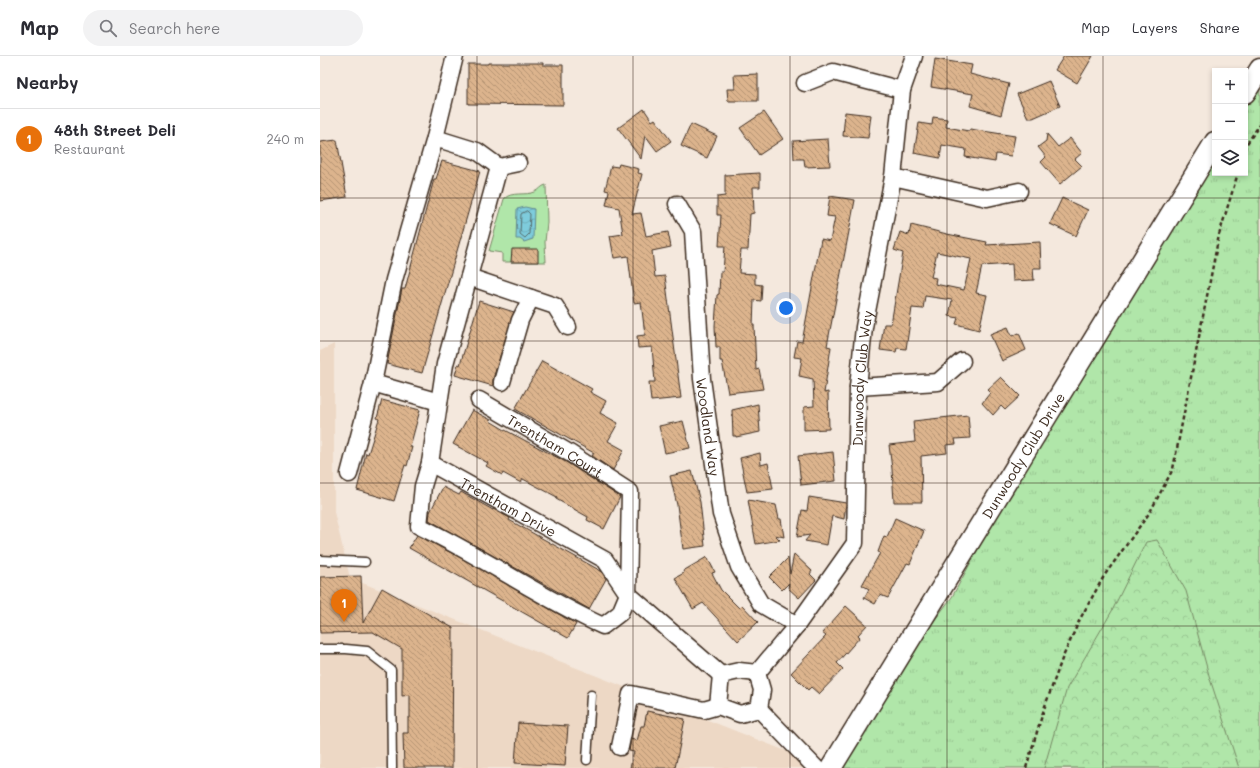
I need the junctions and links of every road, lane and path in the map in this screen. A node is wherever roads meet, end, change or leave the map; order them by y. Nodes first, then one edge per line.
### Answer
1 (455, 56) edge
2 (914, 56) edge
3 (1260, 69) edge
4 (805, 83) dead end
5 (1248, 88) edge
6 (902, 90) junction
7 (1260, 124) edge
8 (436, 138) junction
9 (1248, 142) edge
10 (1212, 147) edge
11 (518, 163) dead end
12 (499, 167) junction
13 (1237, 176) edge
14 (893, 177) junction
15 (1019, 191) dead end
16 (677, 204) dead end
17 (469, 277) junction
18 (531, 298) junction
19 (568, 327) dead end
20 (962, 361) dead end
21 (502, 382) dead end
22 (373, 383) junction
23 (858, 387) junction
24 (479, 400) dead end
25 (439, 402) junction
26 (430, 463) junction
27 (349, 474) dead end
28 (320, 560) edge
29 (365, 562) dead end
30 (628, 594) junction
31 (797, 626) junction
32 (320, 649) edge
33 (757, 673) junction
34 (721, 674) junction
35 (591, 695) dead end
36 (718, 706) junction
37 (759, 709) junction
38 (620, 747) dead end
39 (587, 760) dead end
40 (392, 768) edge
41 (816, 768) edge
42 (831, 768) edge
43 (1026, 768) edge

1 - 8 street
2 - 6 street, Dunwoody Club Way
3 - 5 street
4 - 6 street
6 - 14 street, Dunwoody Club Way
7 - 9 path
8 - 12 street
8 - 22 street
10 - 42 street, Dunwoody Club Drive
11 - 12 street
12 - 17 street
13 - 43 path
14 - 15 street
14 - 23 street, Dunwoody Club Way
16 - 31 street, Woodland Way
17 - 18 street
17 - 25 street
18 - 19 street
18 - 21 street
20 - 23 street
22 - 25 street
22 - 27 street
23 - 31 street, Dunwoody Club Way
24 - 30 street, Trentham Court
25 - 26 street
26 - 30 street, Trentham Drive
26 - 30 street
28 - 29 lane
30 - 34 street, Trentham Drive
31 - 33 street, Dunwoody Club Way
32 - 40 lane
33 - 34 street
33 - 37 street
34 - 36 street
35 - 39 lane
36 - 37 street
36 - 38 street
37 - 41 street

